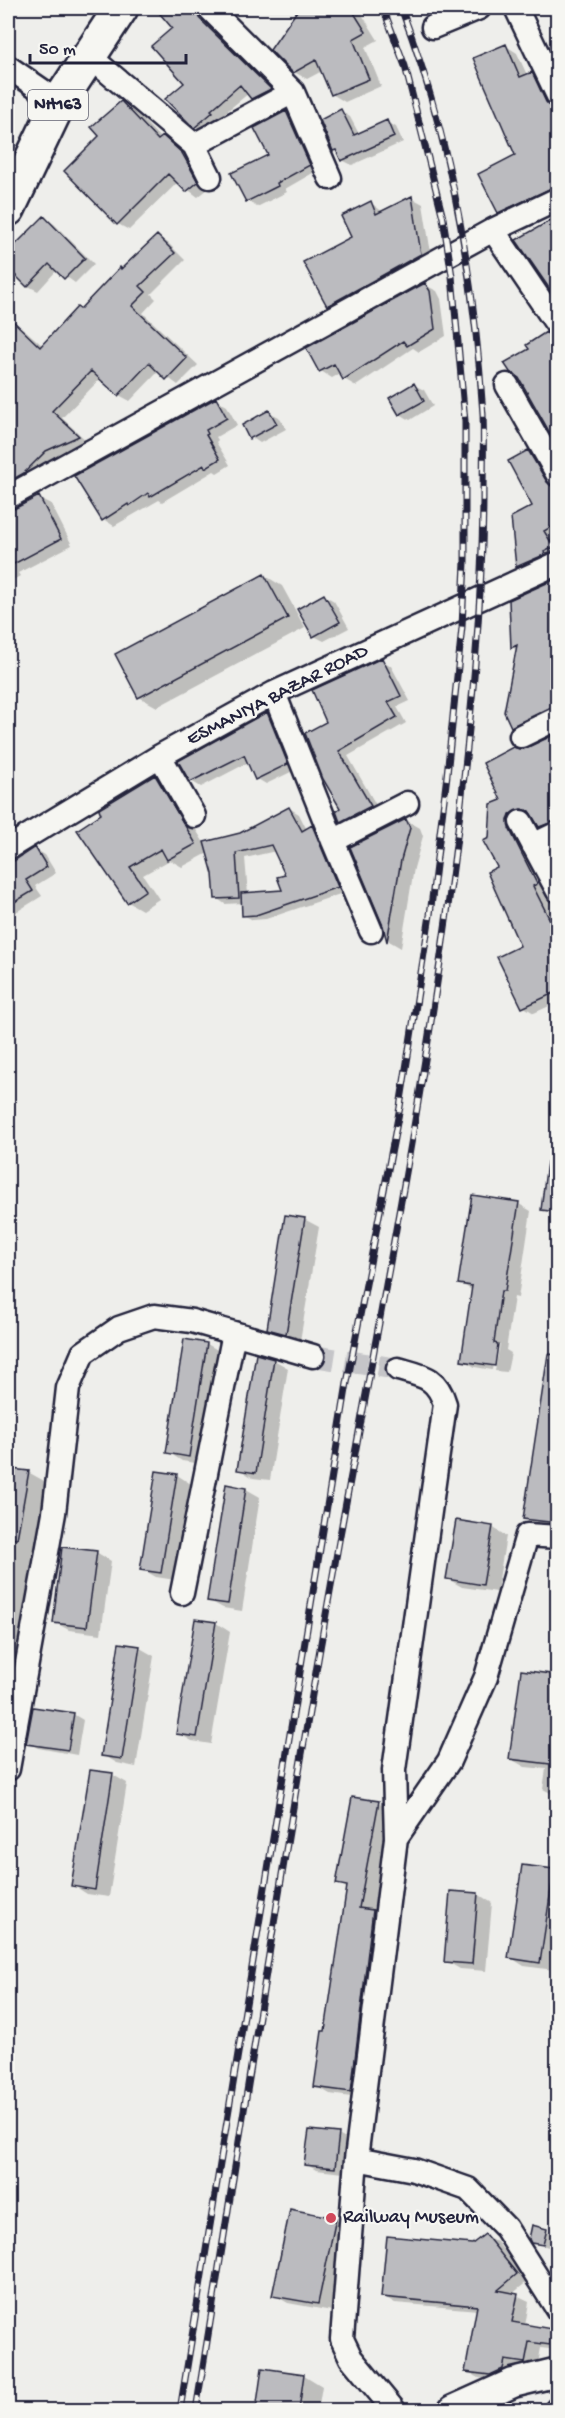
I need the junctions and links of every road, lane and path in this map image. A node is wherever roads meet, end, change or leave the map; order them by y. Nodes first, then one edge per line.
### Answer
1 (121, 8) edge
2 (208, 8) edge
3 (479, 8) edge
4 (516, 8) edge
5 (433, 27) dead end
6 (89, 56) junction
7 (8, 67) edge
8 (293, 92) junction
9 (558, 96) edge
10 (59, 102) junction
11 (194, 144) junction
12 (210, 177) dead end
13 (330, 178) dead end
14 (558, 199) edge
15 (8, 209) edge
16 (493, 230) junction
17 (558, 326) edge
18 (507, 385) dead end
19 (558, 476) edge
20 (8, 497) edge
21 (558, 563) edge
22 (274, 693) junction
23 (558, 718) edge
24 (521, 736) dead end
25 (160, 756) junction
26 (407, 803) dead end
27 (194, 816) dead end
28 (521, 822) dead end
29 (558, 833) edge
30 (333, 841) junction
31 (533, 844) junction
32 (8, 848) edge
33 (558, 891) edge
34 (371, 931) dead end
35 (234, 1333) junction
36 (313, 1356) tunnel mouth
37 (398, 1369) tunnel mouth
38 (558, 1537) edge
39 (182, 1593) dead end
40 (8, 1769) edge
41 (396, 1838) junction
42 (356, 2159) junction
43 (558, 2310) edge
44 (558, 2372) edge
45 (513, 2383) junction
46 (394, 2410) edge
47 (453, 2410) edge
48 (504, 2410) edge

1 - 6 highway, NH163
2 - 8 street
3 - 5 street
4 - 9 street
6 - 10 highway, NH163
6 - 11 street
7 - 10 street
8 - 11 street
8 - 13 street
10 - 15 highway, NH163
11 - 12 street
14 - 16 street
16 - 17 street
16 - 20 street
18 - 19 street
21 - 22 street, ESMANIYA BAZAR ROAD
22 - 25 street, ESMANIYA BAZAR ROAD
22 - 30 street
23 - 24 street
25 - 27 street
25 - 32 street, ESMANIYA BAZAR ROAD
26 - 30 street
28 - 31 street
29 - 31 street
30 - 34 street
31 - 33 street
35 - 36 street
35 - 39 street
35 - 40 street
37 - 41 street
38 - 41 street
41 - 42 street
42 - 43 street
42 - 46 street
44 - 45 main road
45 - 47 main road
45 - 48 main road

